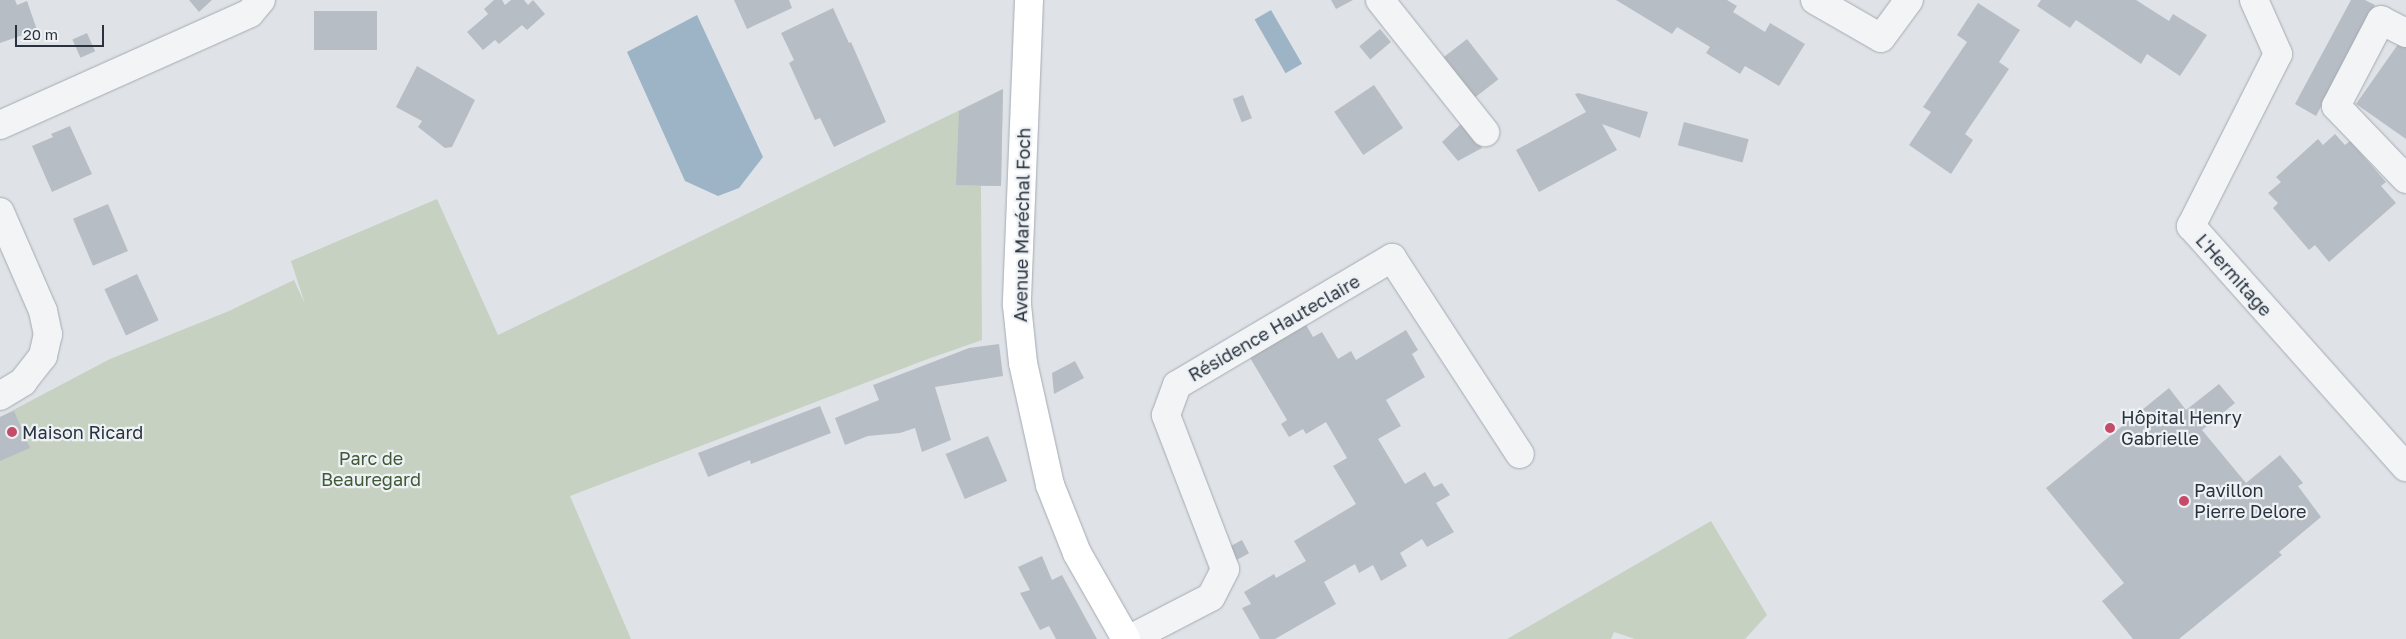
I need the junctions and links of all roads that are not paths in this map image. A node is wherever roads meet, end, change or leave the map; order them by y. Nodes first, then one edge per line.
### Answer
1 (261, 0) edge
2 (1030, 0) edge
3 (1380, 0) edge
4 (1815, 0) edge
5 (1909, 0) edge
6 (2254, 0) edge
7 (2406, 33) edge
8 (0, 124) edge
9 (1485, 132) dead end
10 (2406, 179) edge
11 (0, 212) edge
12 (0, 396) edge
13 (1520, 454) dead end
14 (2406, 467) edge
15 (1126, 639) edge
16 (1130, 639) edge

1 - 8 street
2 - 15 main road, Avenue Maréchal Foch
3 - 9 street
4 - 5 street
6 - 14 street, L'Hermitage
7 - 10 street
11 - 12 street
13 - 16 street, Résidence Hauteclaire

